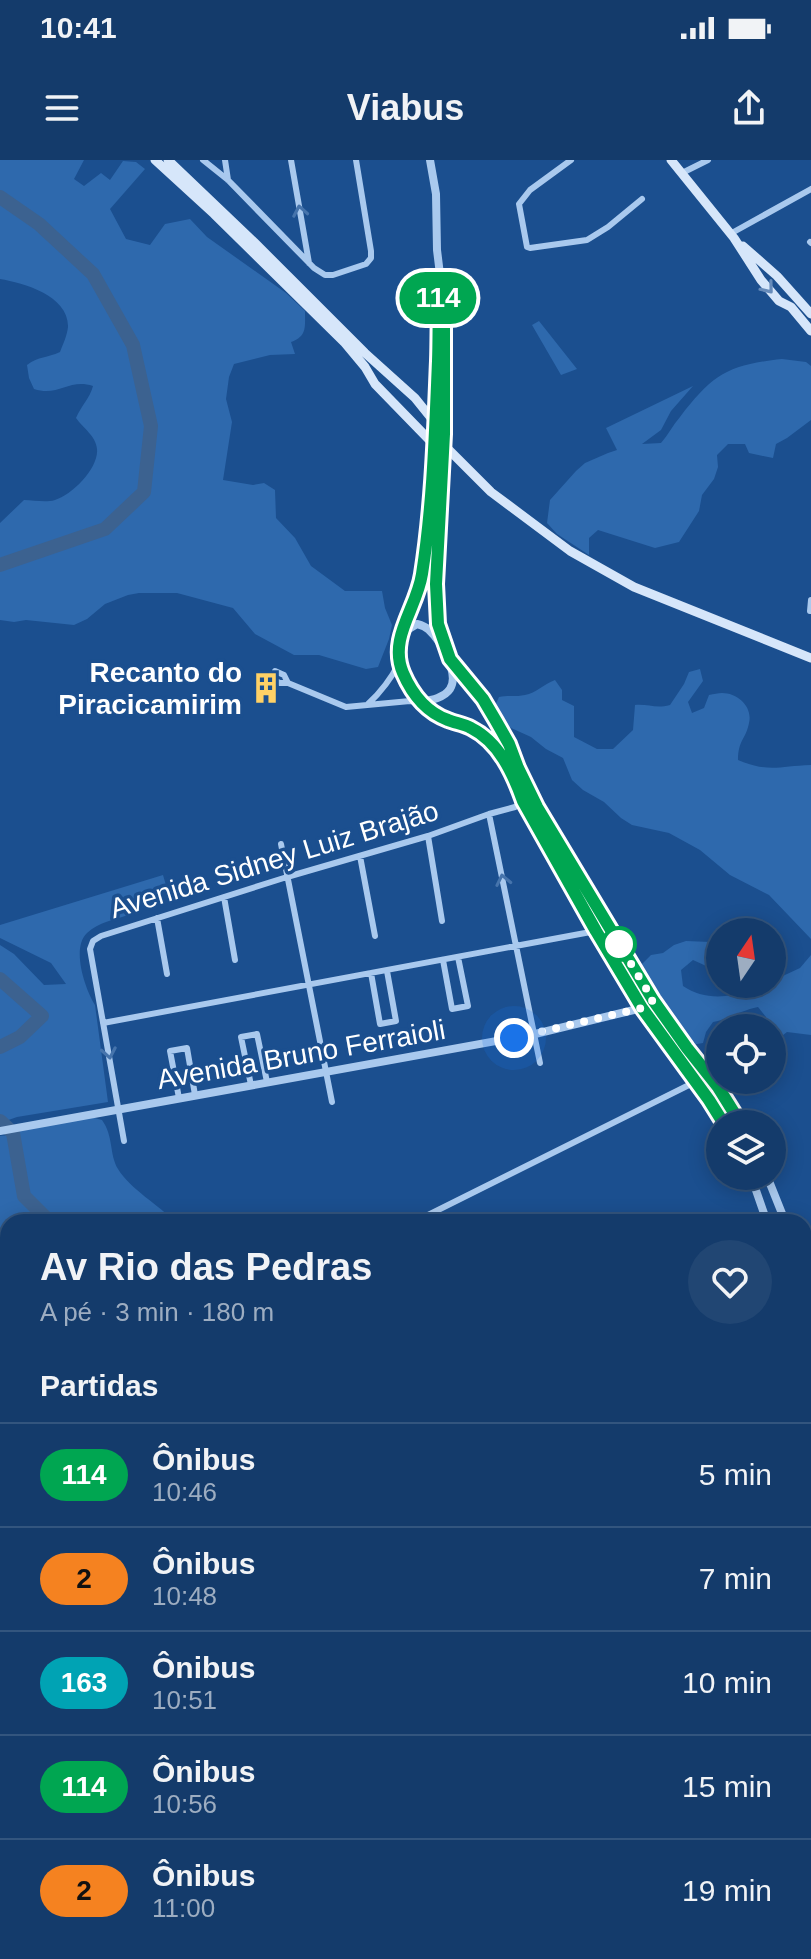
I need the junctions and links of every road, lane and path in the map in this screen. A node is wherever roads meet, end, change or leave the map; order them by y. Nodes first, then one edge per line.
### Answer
1 (155, 160) edge
2 (168, 160) edge
3 (203, 160) edge
4 (225, 160) edge
5 (291, 160) edge
6 (356, 160) edge
7 (441, 160) edge
8 (571, 160) edge
9 (671, 160) edge
10 (708, 160) edge
11 (431, 164) edge
12 (682, 173) junction
13 (228, 180) junction
14 (811, 189) edge
15 (642, 199) dead end
16 (732, 236) junction
17 (309, 263) junction
18 (440, 282) junction
19 (811, 314) edge
20 (811, 331) edge
21 (399, 382) junction
22 (384, 392) junction
23 (415, 398) junction
24 (404, 412) junction
25 (436, 424) junction
26 (441, 444) junction
27 (811, 600) edge
28 (810, 611) edge
29 (401, 634) junction
30 (811, 658) edge
31 (450, 659) junction
32 (399, 663) junction
33 (275, 671) dead end
34 (271, 679) dead end
35 (288, 683) junction
36 (420, 702) junction
37 (368, 704) junction
38 (523, 801) junction
39 (489, 814) junction
40 (428, 836) junction
41 (281, 844) dead end
42 (360, 856) junction
43 (287, 877) junction
44 (224, 897) junction
45 (157, 918) junction
46 (442, 921) dead end
47 (596, 931) junction
48 (375, 936) dead end
49 (516, 946) junction
50 (458, 957) junction
51 (235, 960) dead end
52 (443, 960) junction
53 (387, 971) junction
54 (371, 973) junction
55 (167, 974) dead end
56 (309, 985) junction
57 (653, 1000) junction
58 (642, 1008) junction
59 (103, 1023) junction
60 (535, 1034) junction
61 (540, 1063) dead end
62 (326, 1072) junction
63 (267, 1082) junction
64 (695, 1082) junction
65 (251, 1085) junction
66 (195, 1095) junction
67 (179, 1098) junction
68 (332, 1102) dead end
69 (119, 1109) junction
70 (715, 1110) edge
71 (732, 1110) edge
72 (0, 1131) edge
73 (124, 1141) dead end
74 (756, 1190) edge
75 (772, 1190) edge
76 (430, 1214) edge
77 (764, 1214) edge
78 (780, 1214) edge

1 - 22 main road
2 - 21 main road
3 - 13 street
4 - 13 street
17 -> 5 street
6 - 17 street
7 - 11 street
8 - 15 street
9 - 12 main road
10 - 12 street
11 - 18 street
12 - 16 main road
13 - 17 street
14 - 16 street
16 - 19 main road
16 -> 20 main road
18 - 25 street
18 - 26 street
21 - 22 main road
21 - 23 main road
22 - 24 main road
23 - 24 main road
23 - 25 main road
24 - 26 main road
25 - 26 main road
26 - 29 street
26 - 30 main road
26 - 31 street
27 - 28 street
29 - 31 street
29 - 32 street
31 - 36 street
31 - 57 street
32 - 36 street
32 - 37 street
33 - 35 street
34 - 35 street
35 - 37 street
36 - 37 street
36 - 38 street
38 - 39 street, Avenida Sidney Luiz Brajão
38 - 47 street
39 - 40 street, Avenida Sidney Luiz Brajão
49 -> 39 street
40 - 42 street, Avenida Sidney Luiz Brajão
40 - 46 street
41 - 43 street
42 - 43 street, Avenida Sidney Luiz Brajão
42 - 48 street
43 - 44 street, Avenida Sidney Luiz Brajão
43 - 56 street
44 - 45 street, Avenida Sidney Luiz Brajão
44 - 51 street
45 - 55 street
45 - 59 street, Avenida Sidney Luiz Brajão
47 - 49 street
47 - 58 street
49 - 50 street
49 - 60 street
50 - 52 street
50 - 52 street
52 - 53 street
53 - 54 street
53 - 54 street
54 - 56 street
56 - 59 street
56 - 62 street
57 - 58 street, Avenida Bruno Ferraioli
57 - 71 street
58 - 60 street, Avenida Bruno Ferraioli
58 - 64 street
59 -> 69 street, Avenida Sidney Luiz Brajão
60 - 61 street
60 - 62 street, Avenida Bruno Ferraioli
62 - 63 street, Avenida Bruno Ferraioli
62 - 68 street
63 - 65 street, Avenida Bruno Ferraioli
63 - 65 street
64 - 70 street
64 - 76 street
65 - 66 street, Avenida Bruno Ferraioli
66 - 67 street, Avenida Bruno Ferraioli
66 - 67 street
67 - 69 street, Avenida Bruno Ferraioli
69 - 72 street, Avenida Bruno Ferraioli
69 - 73 street, Avenida Sidney Luiz Brajão
74 - 77 street
75 - 78 street

